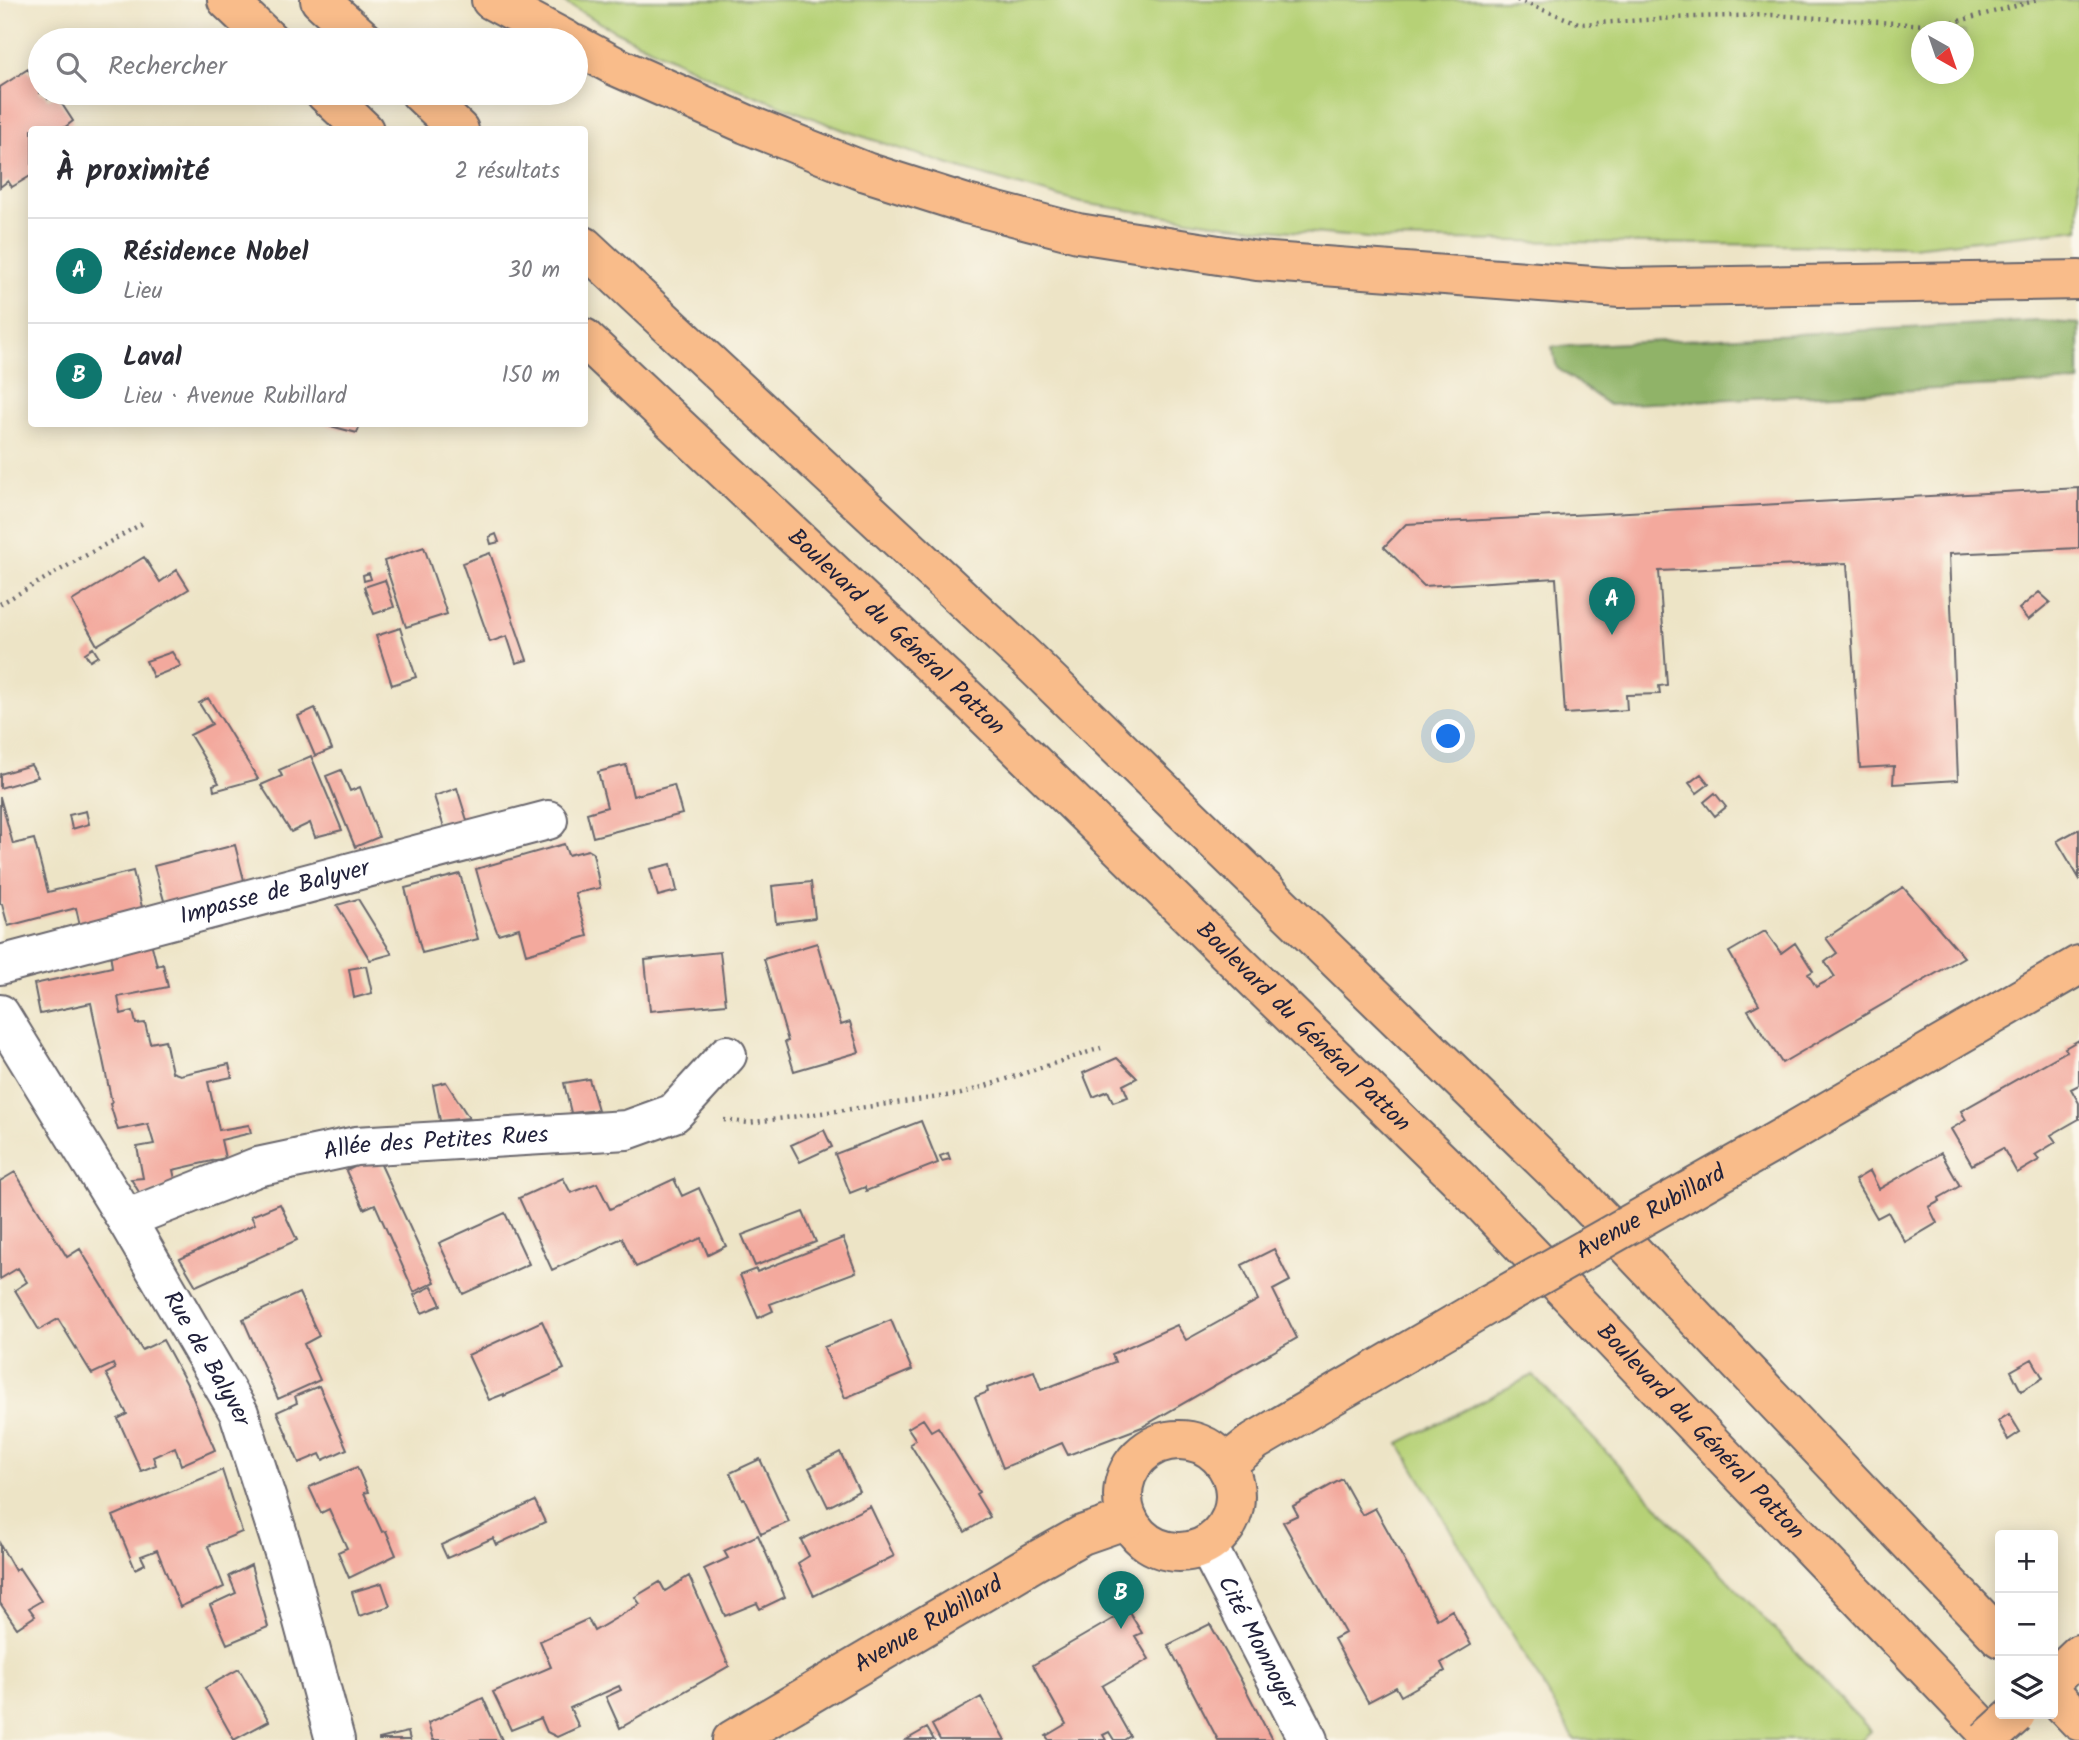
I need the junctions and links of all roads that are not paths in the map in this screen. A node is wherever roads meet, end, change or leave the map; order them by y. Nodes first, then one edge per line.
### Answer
1 (227, 0) edge
2 (320, 0) edge
3 (491, 0) edge
4 (256, 28) edge
5 (350, 28) edge
6 (544, 28) edge
7 (588, 51) edge
8 (338, 105) edge
9 (433, 105) edge
10 (360, 126) edge
11 (455, 126) edge
12 (588, 250) edge
13 (2079, 254) edge
14 (2079, 280) edge
15 (1620, 288) junction
16 (588, 342) edge
17 (548, 820) dead end
18 (0, 965) edge
19 (2079, 965) edge
20 (0, 1014) edge
21 (727, 1055) dead end
22 (126, 1219) junction
23 (1226, 1464) junction
24 (1128, 1519) junction
25 (1207, 1545) junction
26 (1995, 1633) edge
27 (2079, 1654) edge
28 (2058, 1674) edge
29 (2058, 1698) edge
30 (2010, 1719) edge
31 (2079, 1721) edge
32 (2079, 1733) edge
33 (335, 1740) edge
34 (732, 1740) edge
35 (1308, 1740) edge
36 (1987, 1740) edge
37 (1995, 1740) edge
38 (2072, 1740) edge

1 - 4 main road
2 - 5 main road
3 - 6 main road
7 - 15 main road
8 - 10 main road
9 - 11 main road
12 - 26 main road
13 - 15 main road
14 - 15 main road
16 - 37 main road, Boulevard du Général Patton
17 - 18 street, Impasse de Balyver
19 - 23 main road, Avenue Rubillard, bridge
20 - 22 street, Rue de Balyver
21 - 22 street, Allée des Petites Rues
22 - 33 street, Rue de Balyver
23 - 24 main road
23 - 25 main road
24 - 25 main road
24 - 34 main road, Avenue Rubillard
25 - 35 street, Cité Monnoyer
27 - 28 main road
29 - 31 main road
30 - 36 main road, bridge
32 - 38 main road

